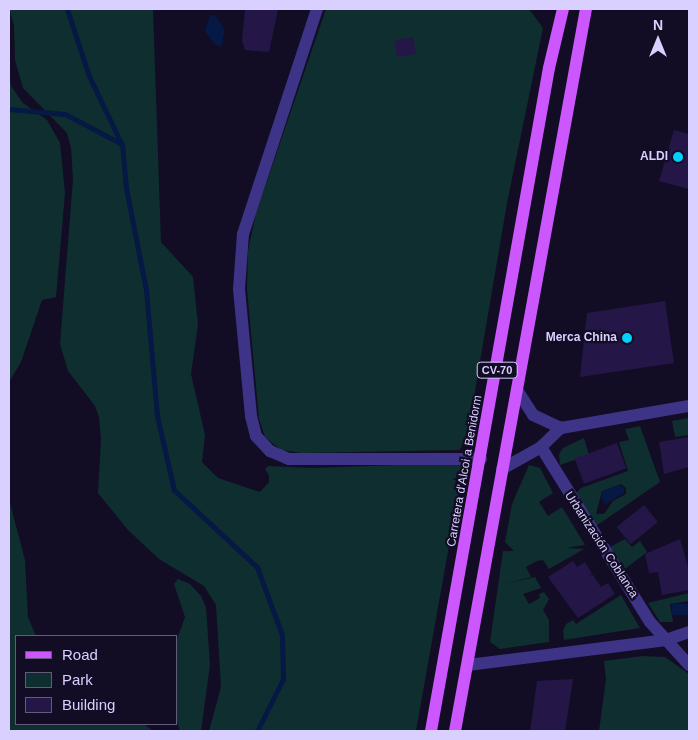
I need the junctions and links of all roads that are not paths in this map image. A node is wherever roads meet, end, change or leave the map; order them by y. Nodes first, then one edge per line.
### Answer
1 (317, 9) edge
2 (563, 9) edge
3 (586, 9) edge
4 (517, 390) junction
5 (689, 406) edge
6 (561, 428) junction
7 (541, 447) junction
8 (481, 459) junction
9 (502, 469) junction
10 (689, 632) edge
11 (666, 640) junction
12 (468, 665) junction
13 (689, 665) edge
14 (431, 731) edge
15 (456, 731) edge

1 - 8 street
2 - 8 main road, Carretera d'Alcoi a Benidorm / CV-70
3 - 4 main road, CV-70
4 - 6 street
4 - 9 main road, CV-70
5 - 6 street
6 - 7 street
7 - 9 street
7 - 11 street, Urbanización Coblanca
8 - 14 main road, Carretera d'Alcoi a Benidorm / CV-70
9 - 12 main road, CV-70
10 - 11 street
11 - 12 street
11 - 13 street, Urbanización Coblanca
12 - 15 main road, CV-70

